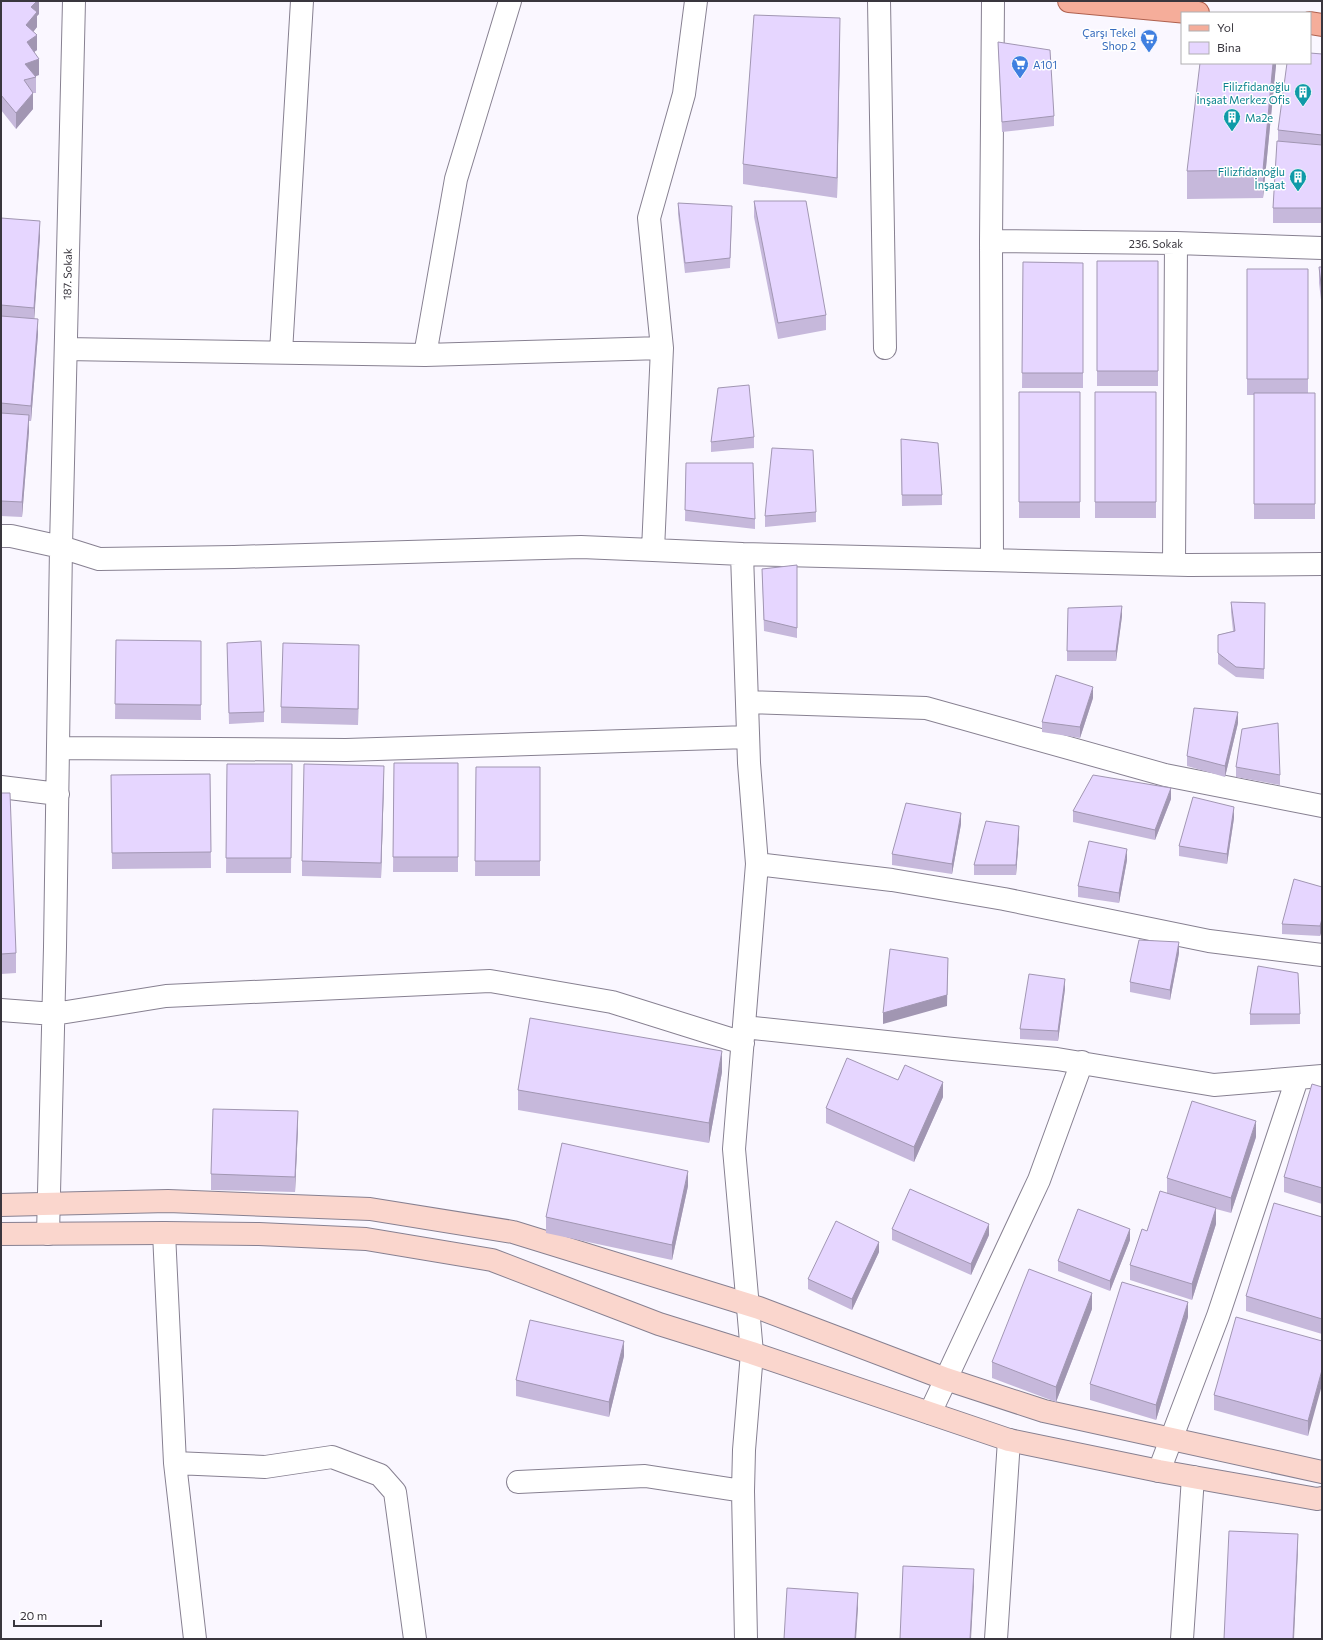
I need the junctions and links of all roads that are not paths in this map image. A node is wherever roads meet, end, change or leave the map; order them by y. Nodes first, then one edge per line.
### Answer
1 (74, 1) edge
2 (302, 1) edge
3 (510, 1) edge
4 (696, 1) edge
5 (879, 1) edge
6 (994, 1) edge
7 (1069, 1) edge
8 (1187, 12) edge
9 (1311, 24) edge
10 (1322, 25) edge
11 (991, 241) junction
12 (1176, 243) junction
13 (1322, 248) edge
14 (662, 348) junction
15 (886, 348) dead end
16 (66, 349) junction
17 (281, 352) junction
18 (425, 355) junction
19 (1, 536) edge
20 (61, 547) junction
21 (653, 550) junction
22 (742, 554) junction
23 (992, 560) junction
24 (1174, 564) junction
25 (1322, 564) edge
26 (747, 702) junction
27 (748, 737) junction
28 (58, 748) junction
29 (1, 786) edge
30 (58, 794) junction
31 (1322, 806) edge
32 (757, 864) junction
33 (1322, 955) edge
34 (1, 1010) edge
35 (54, 1014) junction
36 (744, 1035) junction
37 (1082, 1062) junction
38 (1322, 1076) edge
39 (1297, 1079) junction
40 (48, 1203) junction
41 (1, 1205) edge
42 (164, 1233) junction
43 (1, 1234) edge
44 (48, 1234) junction
45 (748, 1304) junction
46 (752, 1353) junction
47 (946, 1379) junction
48 (930, 1413) junction
49 (1171, 1439) junction
50 (1009, 1440) junction
51 (175, 1463) junction
52 (1159, 1471) junction
53 (1322, 1472) edge
54 (1193, 1477) junction
55 (518, 1482) dead end
56 (743, 1491) junction
57 (1322, 1498) edge
58 (195, 1639) edge
59 (415, 1639) edge
60 (746, 1639) edge
61 (996, 1639) edge
62 (1182, 1639) edge

1 - 16 street, 187. Sokak
2 - 17 street
3 - 18 street
4 - 14 street
5 - 15 street
6 - 11 street
7 - 8 main road
9 - 10 main road
11 - 12 street, 236. Sokak
11 - 23 street
12 - 13 street, 236. Sokak
12 - 24 street
14 - 18 street
14 - 21 street
16 - 17 street
16 - 20 street, 187. Sokak
17 - 18 street
19 - 20 street
20 - 21 street
20 - 28 street, 187. Sokak
21 - 22 street
22 - 23 street
22 - 26 street
23 - 24 street
24 - 25 street
26 - 27 street
26 - 31 street
27 - 28 street
27 - 32 street
28 - 30 street, 187. Sokak
29 - 30 street
30 - 35 street, 187. Sokak
32 - 33 street
32 - 36 street
34 - 35 street
35 - 36 street
35 - 40 street, 187. Sokak
36 - 37 street
36 - 45 street
37 - 39 street
37 - 47 street
38 - 39 street
39 - 49 street
40 - 41 main road
40 - 44 street, 187. Sokak
40 - 45 main road
42 - 44 main road
42 - 46 main road
42 - 51 street
43 - 44 main road
45 - 46 street
45 - 47 main road
46 - 48 main road
46 - 56 street
47 - 48 street
47 - 49 main road
48 - 50 main road
49 - 52 street
49 - 53 main road
50 - 52 main road
50 - 61 street
51 - 58 street
51 - 59 street
52 - 54 main road
54 - 57 main road
54 - 62 street
55 - 56 street
56 - 60 street

